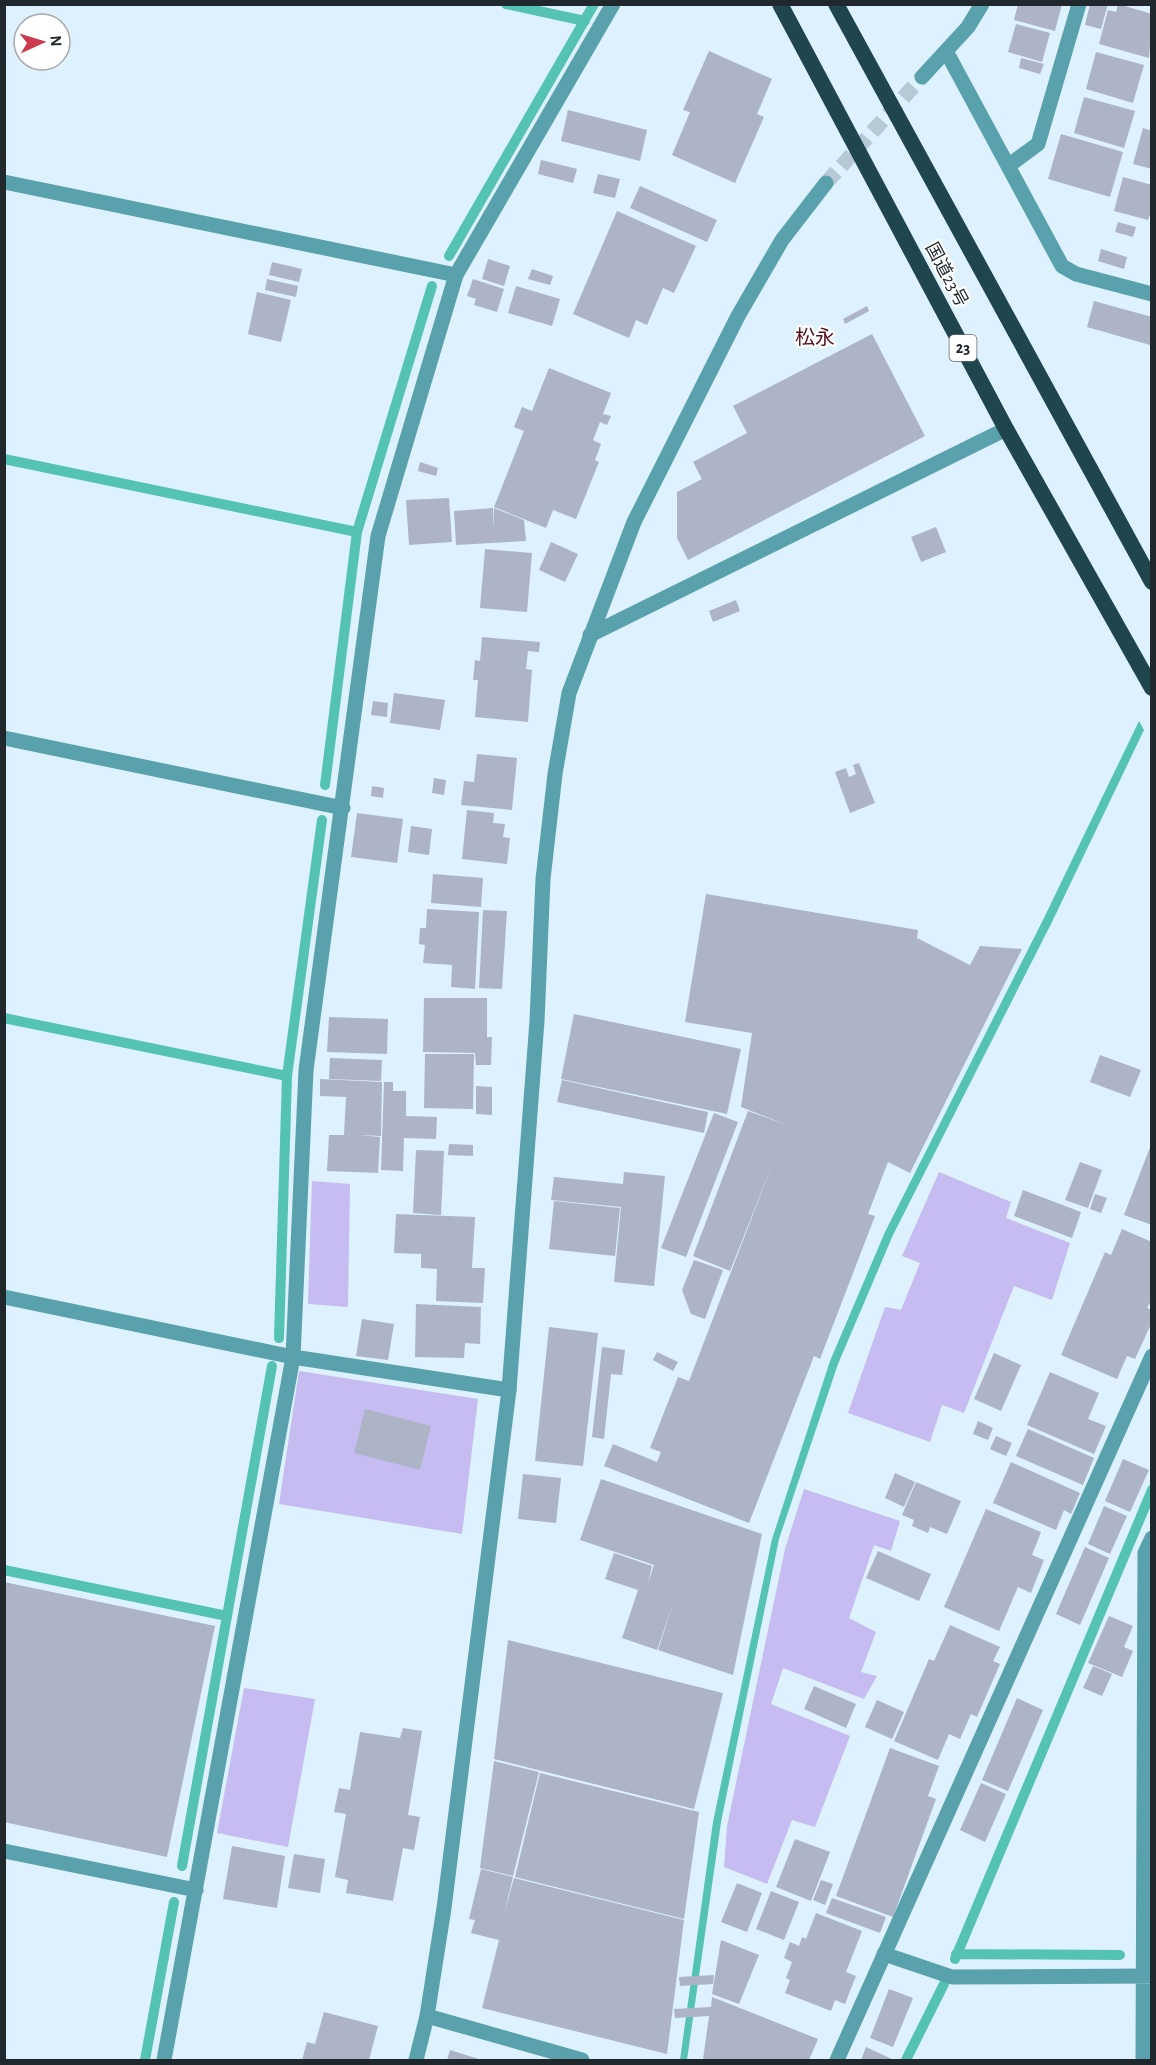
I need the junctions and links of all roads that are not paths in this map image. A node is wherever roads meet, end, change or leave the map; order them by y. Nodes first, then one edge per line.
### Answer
1 (613, 4) edge
2 (780, 4) edge
3 (836, 4) edge
4 (982, 4) edge
5 (1079, 4) edge
6 (946, 51) junction
7 (922, 77) tunnel mouth
8 (1008, 166) junction
9 (4, 182) edge
10 (826, 183) tunnel mouth
11 (456, 275) junction
12 (1152, 294) edge
13 (1006, 429) junction
14 (1152, 582) edge
15 (590, 635) junction
16 (1152, 688) edge
17 (4, 738) edge
18 (343, 808) junction
19 (4, 1297) edge
20 (1152, 1356) edge
21 (293, 1357) junction
22 (509, 1390) junction
23 (1152, 1538) edge
24 (4, 1851) edge
25 (196, 1890) junction
26 (884, 1954) junction
27 (1148, 1976) edge
28 (427, 2016) junction
29 (164, 2061) edge
30 (416, 2061) edge
31 (582, 2061) edge
32 (837, 2061) edge
33 (1143, 2061) edge

1 - 11 street
2 - 13 highway, 国道23号 / 23
3 - 14 highway, 国道23号
4 - 6 street
5 - 8 street
6 - 7 street
6 - 8 street
8 - 12 street
9 - 11 street
10 - 15 street
11 - 18 street
13 - 15 street
13 - 16 highway, 国道23号 / 23
15 - 22 street
17 - 18 street
18 - 21 street
19 - 21 street
20 - 26 street
21 - 22 street
21 - 25 street
22 - 28 street
23 - 27 street
24 - 25 street
25 - 29 street
26 - 27 street
26 - 32 street
27 - 33 street
28 - 30 street
28 - 31 street

